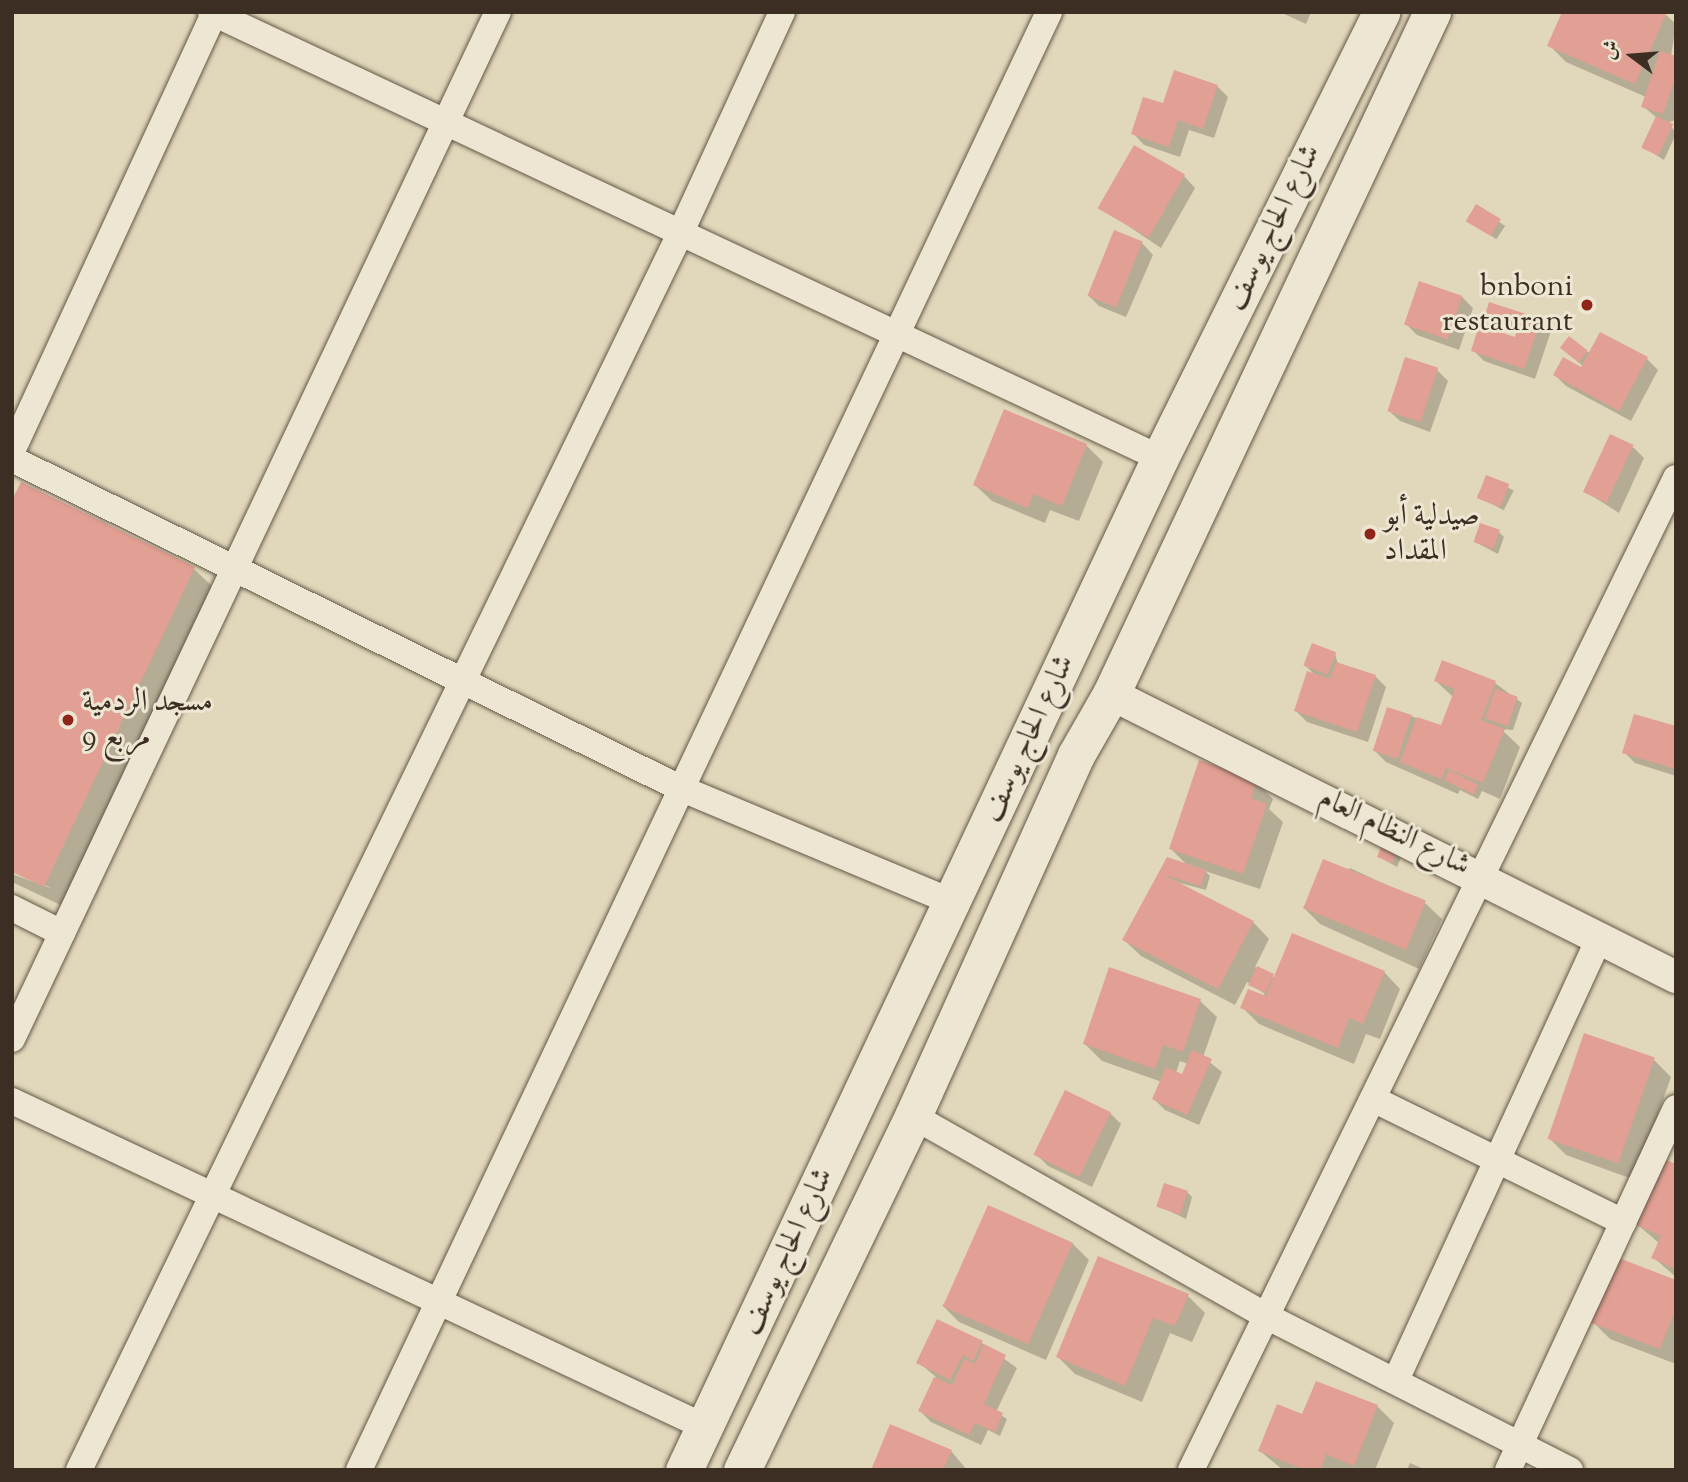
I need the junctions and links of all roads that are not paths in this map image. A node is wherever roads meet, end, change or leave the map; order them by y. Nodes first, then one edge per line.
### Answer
1 (498, 12) edge
2 (782, 12) edge
3 (1049, 12) edge
4 (1381, 12) edge
5 (1432, 12) edge
6 (213, 13) edge
7 (445, 122) junction
8 (679, 236) junction
9 (894, 336) junction
10 (12, 451) edge
11 (1160, 458) junction
12 (12, 459) edge
13 (1676, 478) edge
14 (235, 569) junction
15 (463, 680) junction
16 (1111, 694) junction
17 (680, 788) junction
18 (1482, 876) junction
19 (953, 902) junction
20 (12, 908) edge
21 (62, 933) junction
22 (1599, 938) junction
23 (1676, 976) edge
24 (12, 1039) edge
25 (1373, 1099) junction
26 (12, 1101) edge
27 (1676, 1108) edge
28 (914, 1116) junction
29 (1496, 1162) junction
30 (214, 1195) junction
31 (1623, 1222) junction
32 (438, 1303) junction
33 (1266, 1316) junction
34 (1396, 1380) junction
35 (705, 1427) junction
36 (1520, 1445) junction
37 (79, 1470) edge
38 (359, 1470) edge
39 (684, 1470) edge
40 (742, 1470) edge
41 (1191, 1470) edge
42 (1508, 1470) edge
43 (1570, 1470) edge

1 - 7 street
2 - 8 street
3 - 9 street
4 - 11 main road, شارع الحاج يوسف
5 - 16 main road, شارع الحاج يوسف
6 - 7 street
6 - 10 street
7 - 8 street
7 - 14 street
8 - 9 street
8 - 15 street
9 - 11 street
9 - 17 street
11 - 19 main road, شارع الحاج يوسف
12 - 14 street
13 - 18 street
14 - 15 street
14 - 21 street
15 - 17 street
15 - 30 street
16 - 18 street, شارع النظام العام
16 - 28 main road, شارع الحاج يوسف
17 - 19 street
17 - 32 street
18 - 22 street, شارع النظام العام
18 - 25 street
19 - 35 main road, شارع الحاج يوسف
20 - 21 street
21 - 24 street
22 - 23 street, شارع النظام العام
22 - 29 street
25 - 29 street
25 - 33 street
26 - 30 street
27 - 31 street
28 - 33 street
28 - 40 main road, شارع الحاج يوسف
29 - 31 street
29 - 34 street
30 - 32 street
30 - 37 street
31 - 36 street
32 - 35 street
32 - 38 street
33 - 34 street
33 - 41 street
34 - 36 street
35 - 39 main road, شارع الحاج يوسف
36 - 42 street
36 - 43 street

